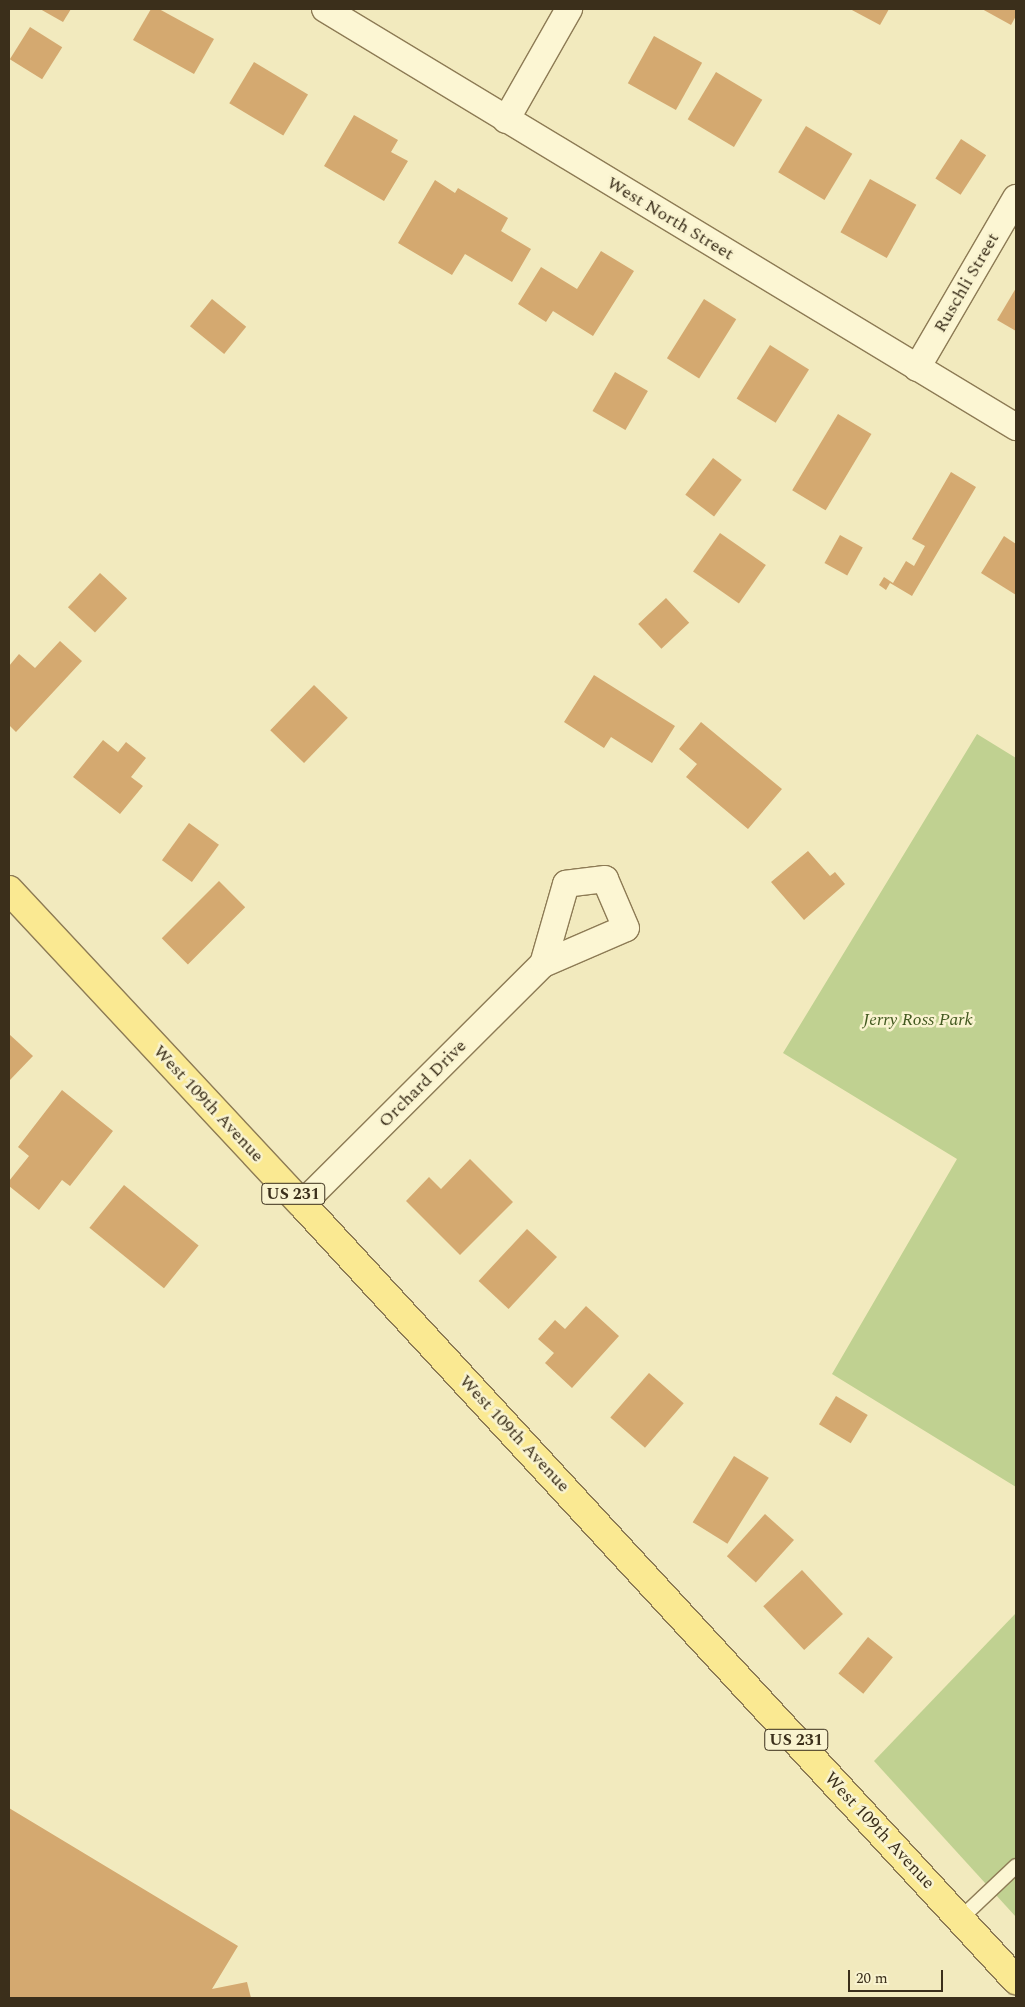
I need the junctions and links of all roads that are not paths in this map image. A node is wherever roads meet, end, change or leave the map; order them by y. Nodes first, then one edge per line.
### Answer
1 (325, 9) edge
2 (569, 9) edge
3 (506, 120) junction
4 (1016, 198) edge
5 (917, 368) junction
6 (1016, 427) edge
7 (9, 890) edge
8 (543, 964) dead end
9 (302, 1204) junction
10 (1016, 1866) edge
11 (960, 1919) junction
12 (1016, 1980) edge

1 - 3 street, West North Street
2 - 3 street
3 - 5 street, West North Street
4 - 5 street, Ruschli Street
5 - 6 street, West North Street
7 - 9 main road, West 109th Avenue / US 231
8 - 9 street, Orchard Drive
9 - 11 main road, West 109th Avenue / US 231
10 - 11 lane
11 - 12 main road, West 109th Avenue / US 231

